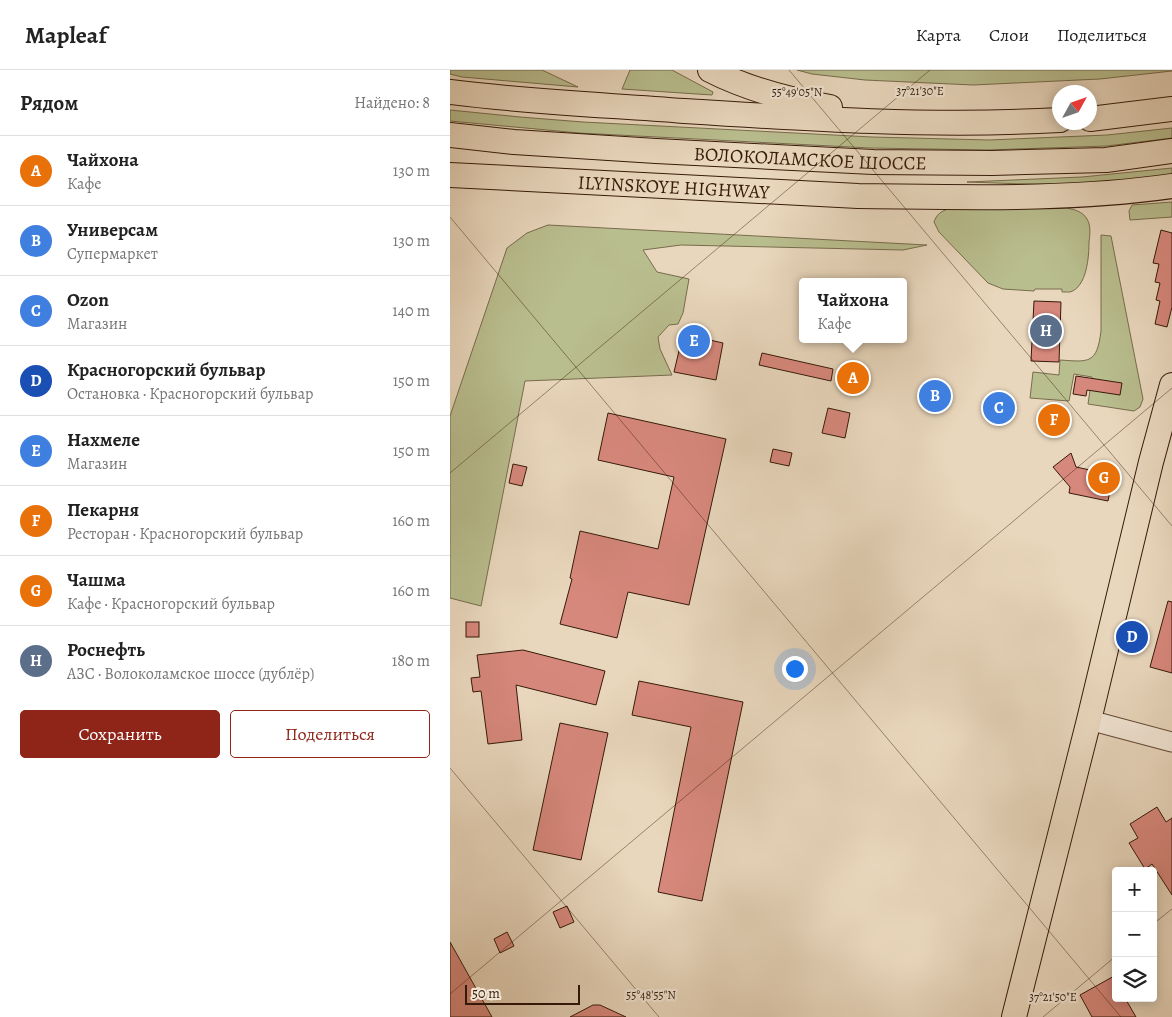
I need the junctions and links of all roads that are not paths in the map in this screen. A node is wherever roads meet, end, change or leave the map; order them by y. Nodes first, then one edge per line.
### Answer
1 (710, 70) edge
2 (450, 92) edge
3 (1172, 109) edge
4 (1097, 117) edge
5 (1052, 120) edge
6 (928, 123) junction
7 (450, 135) edge
8 (656, 151) junction
9 (1172, 151) edge
10 (450, 174) edge
11 (1168, 188) edge
12 (897, 196) junction
13 (1172, 385) edge
14 (1089, 720) junction
15 (1172, 742) edge
16 (1014, 1017) edge

1 - 6 main road
2 - 6 main road, ВОЛОКОЛАМСКОЕ ШОССЕ
3 - 4 main road
5 - 6 main road, ВОЛОКОЛАМСКОЕ ШОССЕ
7 - 8 main road, ВОЛОКОЛАМСКОЕ ШОССЕ
8 - 9 main road, ВОЛОКОЛАМСКОЕ ШОССЕ
8 - 12 main road
10 - 12 main road, ILYINSKOYE HIGHWAY
11 - 12 main road
13 - 14 main road
14 - 15 street
14 - 16 main road

